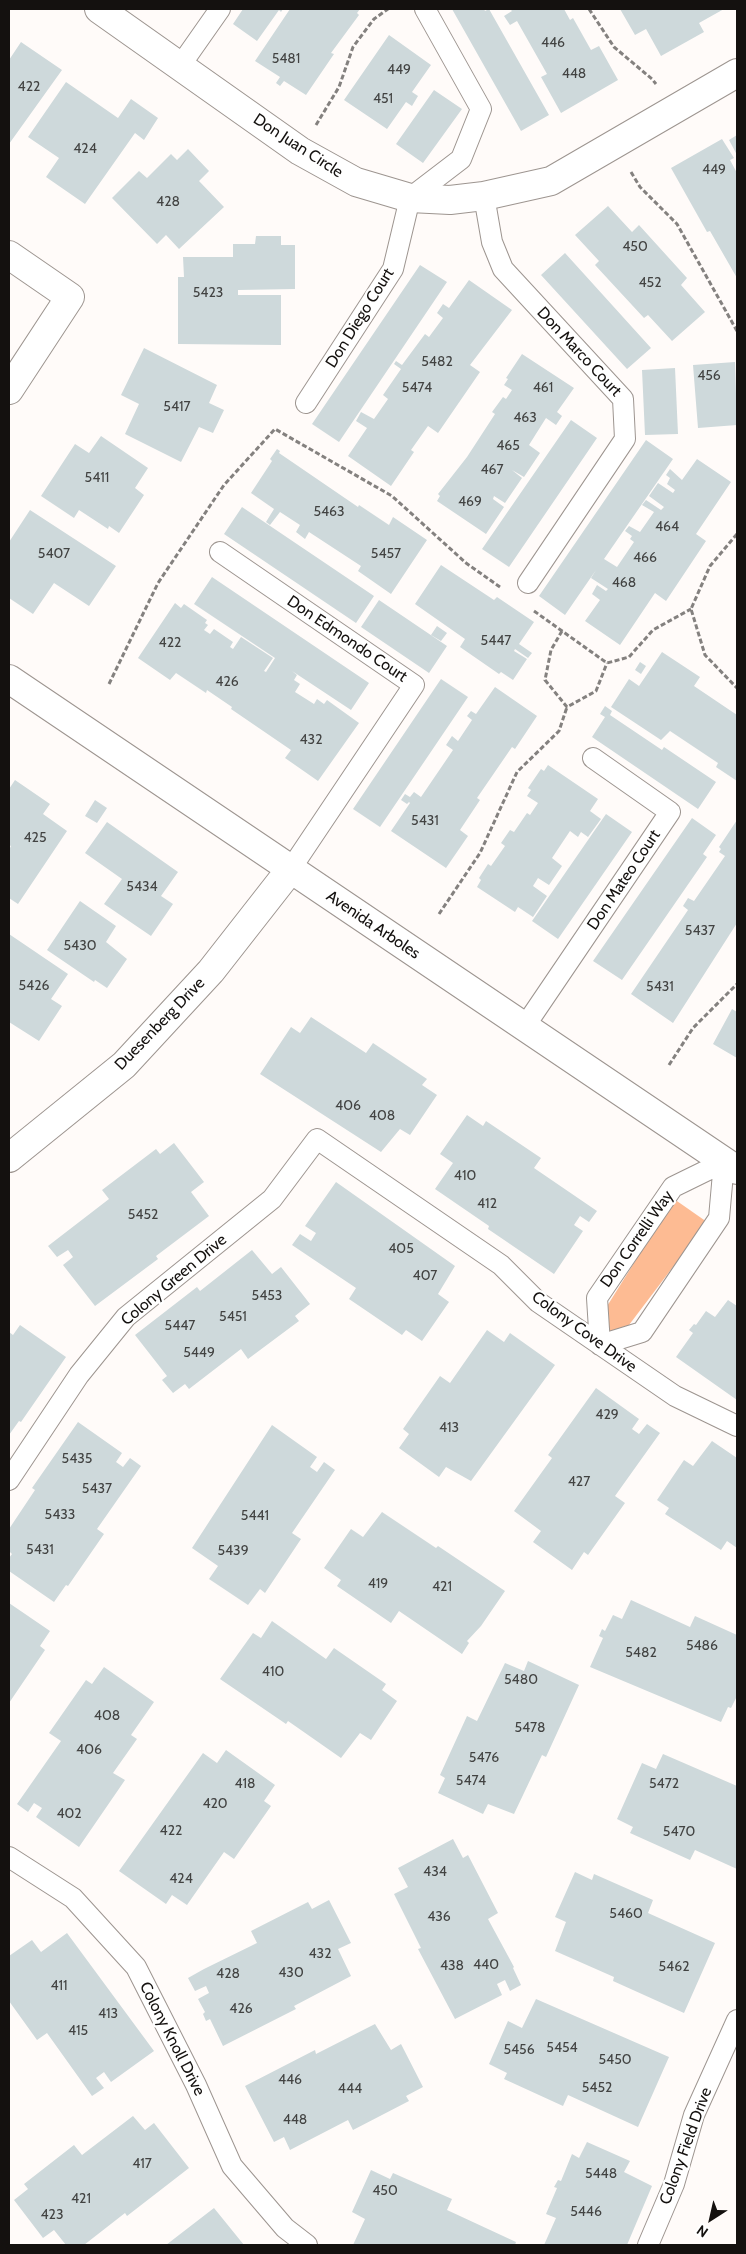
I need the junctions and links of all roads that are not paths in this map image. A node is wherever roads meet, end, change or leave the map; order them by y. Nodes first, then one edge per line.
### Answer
1 (99, 9) edge
2 (220, 9) edge
3 (425, 9) edge
4 (180, 66) junction
5 (737, 73) edge
6 (484, 196) junction
7 (410, 198) junction
8 (9, 255) edge
9 (9, 390) edge
10 (306, 404) dead end
11 (220, 552) dead end
12 (528, 582) dead end
13 (9, 679) edge
14 (593, 758) dead end
15 (290, 870) junction
16 (525, 1026) junction
17 (317, 1139) joint
18 (9, 1158) edge
19 (731, 1166) edge
20 (600, 1345) junction
21 (737, 1426) edge
22 (9, 1480) edge
23 (9, 1857) edge
24 (737, 2020) edge
25 (307, 2245) edge
26 (648, 2245) edge

1 - 4 street, Don Juan Circle
2 - 4 lane
3 - 7 lane
4 - 7 street, Don Juan Circle
5 - 6 street, Don Juan Circle
6 - 7 street, Don Juan Circle
6 - 12 lane, Don Marco Court
7 - 10 lane, Don Diego Court
8 - 9 street
11 - 15 lane, Don Edmondo Court
13 - 15 street, Avenida Arboles
14 - 16 lane, Don Mateo Court
15 - 16 street, Avenida Arboles
15 - 18 street, Duesenberg Drive
16 - 19 street, Avenida Arboles
17 - 20 lane, Colony Cove Drive
17 - 22 lane, Colony Green Drive
19 - 20 lane
19 - 20 lane, Don Correlli Way
20 - 21 lane, Colony Cove Drive
23 - 25 lane, Colony Knoll Drive
24 - 26 lane, Colony Field Drive

